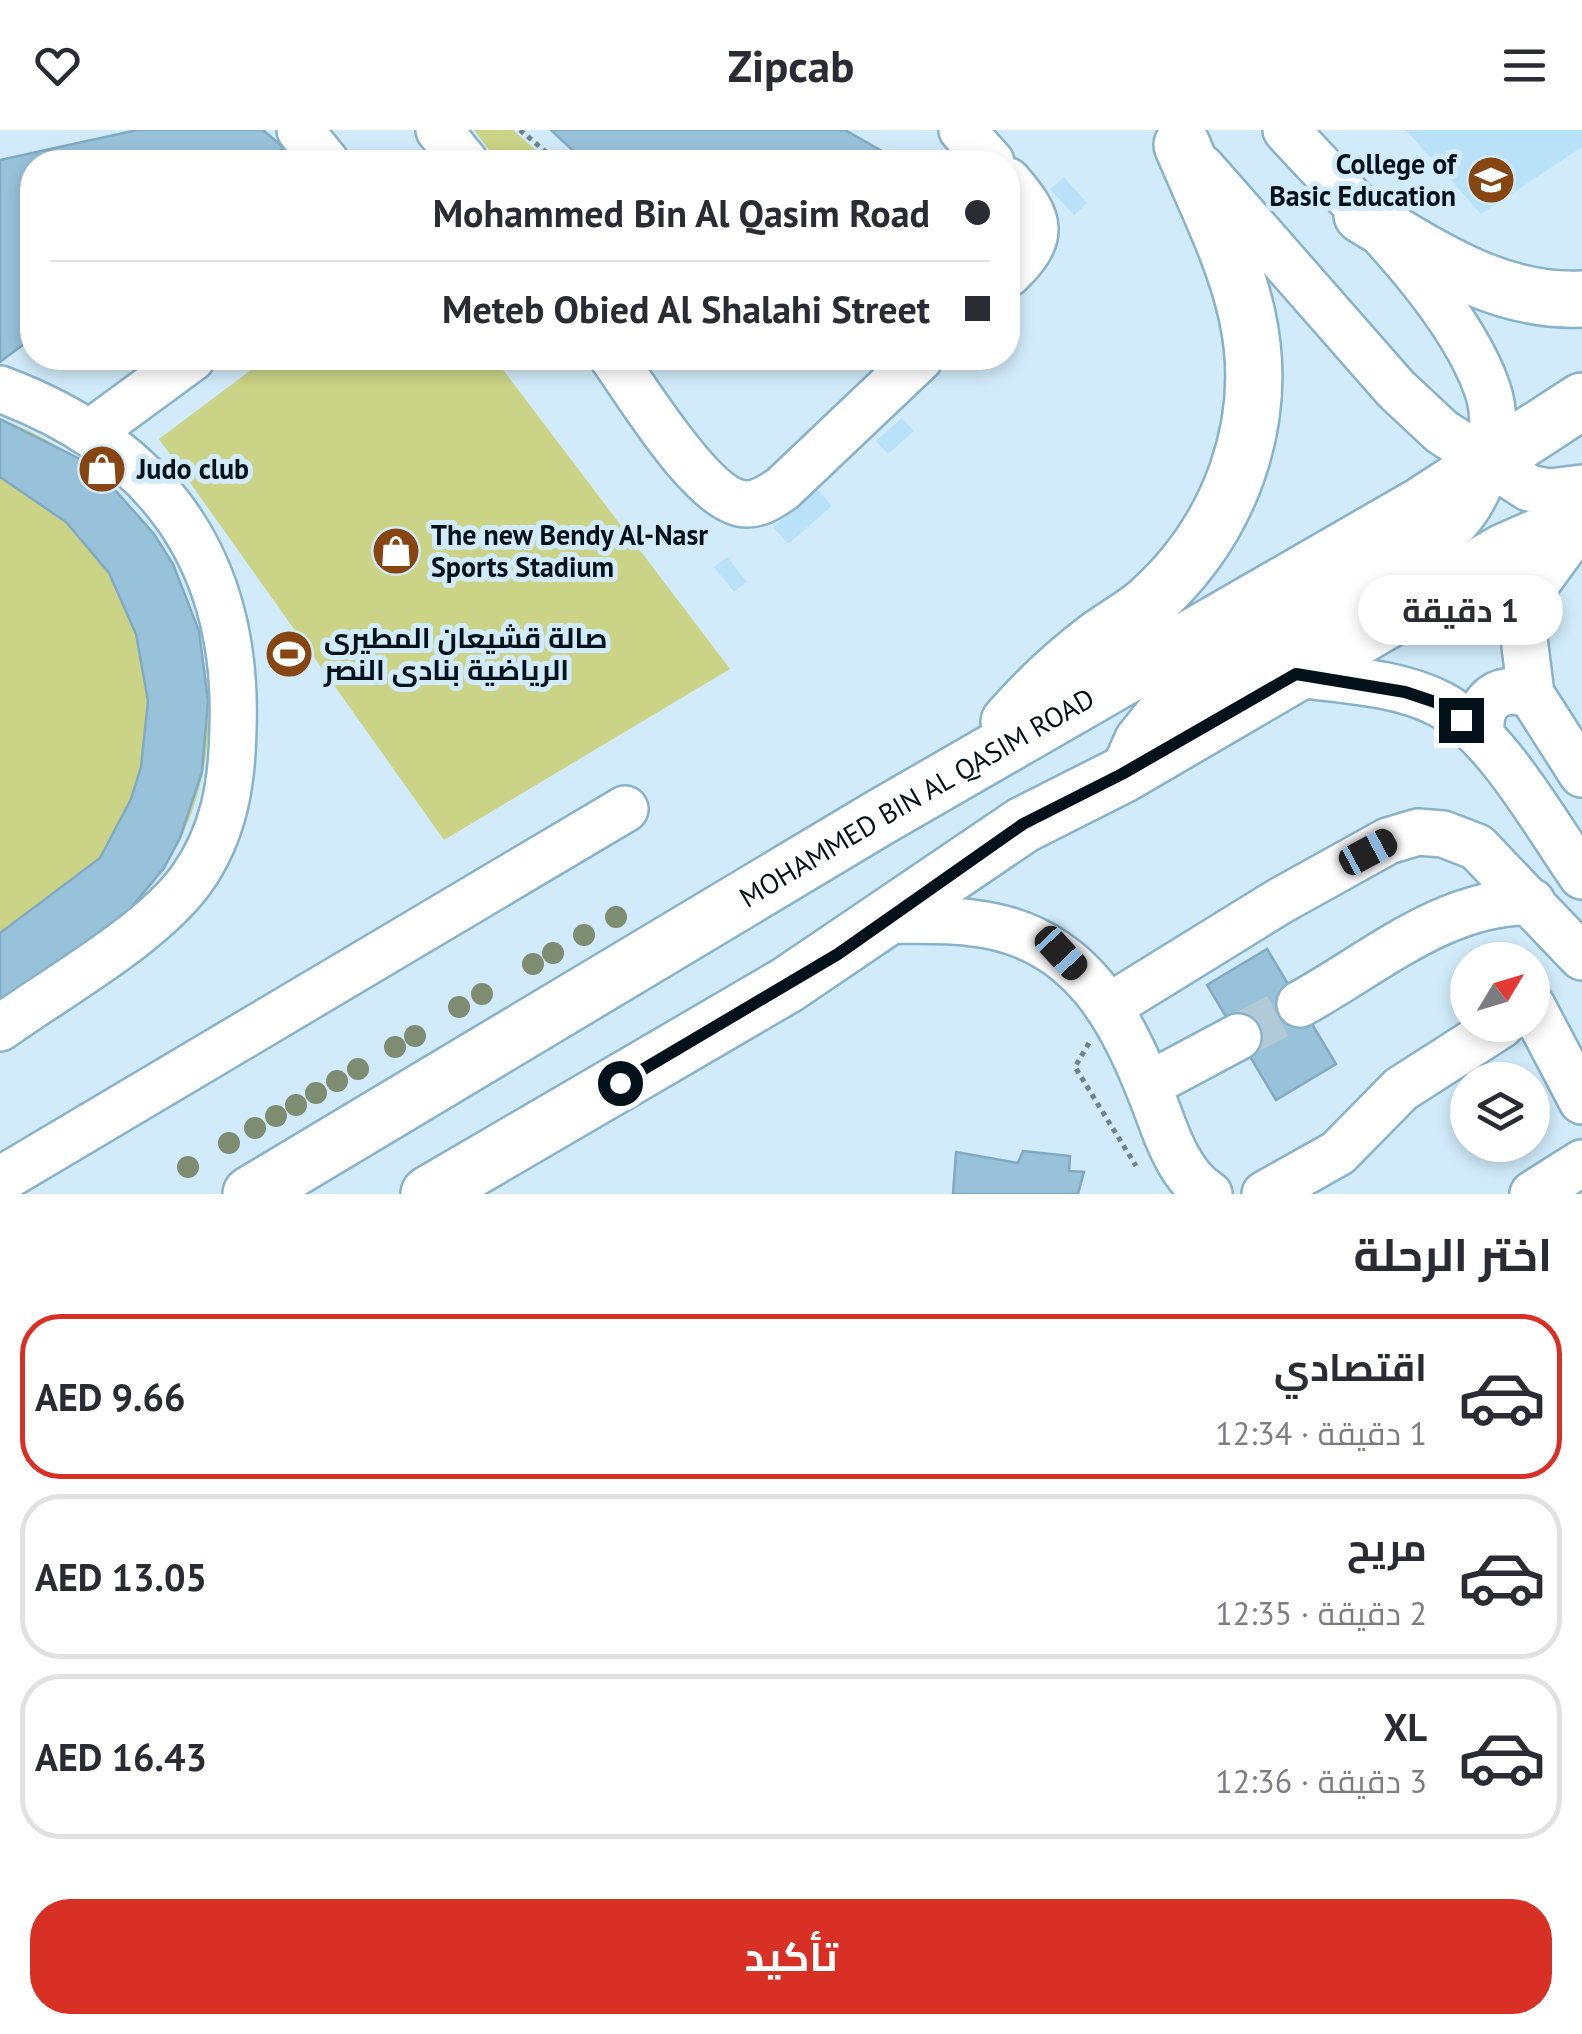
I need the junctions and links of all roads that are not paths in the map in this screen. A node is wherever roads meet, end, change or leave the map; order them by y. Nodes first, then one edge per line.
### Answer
1 (300, 130) edge
2 (439, 130) edge
3 (962, 130) edge
4 (1286, 130) edge
5 (1174, 137) edge
6 (316, 150) edge
7 (455, 150) edge
8 (980, 150) edge
9 (1020, 195) edge
10 (1362, 215) junction
11 (1020, 261) edge
12 (1582, 299) edge
13 (176, 370) edge
14 (622, 370) edge
15 (907, 370) edge
16 (0, 389) edge
17 (1582, 401) edge
18 (91, 432) junction
19 (1484, 461) junction
20 (1581, 512) edge
21 (1296, 674) junction
22 (1531, 694) junction
23 (1480, 735) junction
24 (980, 759) junction
25 (1122, 774) junction
26 (1582, 774) edge
27 (625, 809) dead end
28 (1582, 876) edge
29 (1532, 902) junction
30 (888, 920) junction
31 (1582, 957) edge
32 (1582, 984) edge
33 (1550, 998) edge
34 (1300, 1004) tunnel mouth
35 (1110, 1006) junction
36 (0, 1028) edge
37 (1238, 1037) tunnel mouth
38 (1550, 1040) edge
39 (1475, 1042) edge
40 (1148, 1085) junction
41 (1582, 1101) edge
42 (1582, 1163) edge
43 (0, 1180) edge
44 (251, 1194) edge
45 (429, 1194) edge
46 (1209, 1194) edge
47 (1265, 1194) edge
48 (1533, 1194) edge

1 - 6 street
2 - 7 street
3 - 8 street
4 - 10 street
5 - 19 street
5 - 24 main road
9 - 11 street
10 - 12 main road
10 - 19 street
13 - 18 street
14 - 15 street
16 - 18 street
17 - 19 main road, MOHAMMED BIN AL QASIM ROAD
18 - 36 street
19 - 20 street
19 - 24 main road, MOHAMMED BIN AL QASIM ROAD
19 - 25 street
20 - 21 main road
20 - 22 street
21 - 23 street
21 - 25 main road
22 - 23 street
22 - 26 street
23 - 28 street
24 - 44 main road, MOHAMMED BIN AL QASIM ROAD
25 - 30 main road
27 - 43 street
29 - 31 street
29 - 34 street
29 - 35 street
30 - 35 street
30 - 45 main road
32 - 33 street
35 - 40 street
37 - 40 street
38 - 41 street
39 - 47 street
40 - 46 street
42 - 48 street

